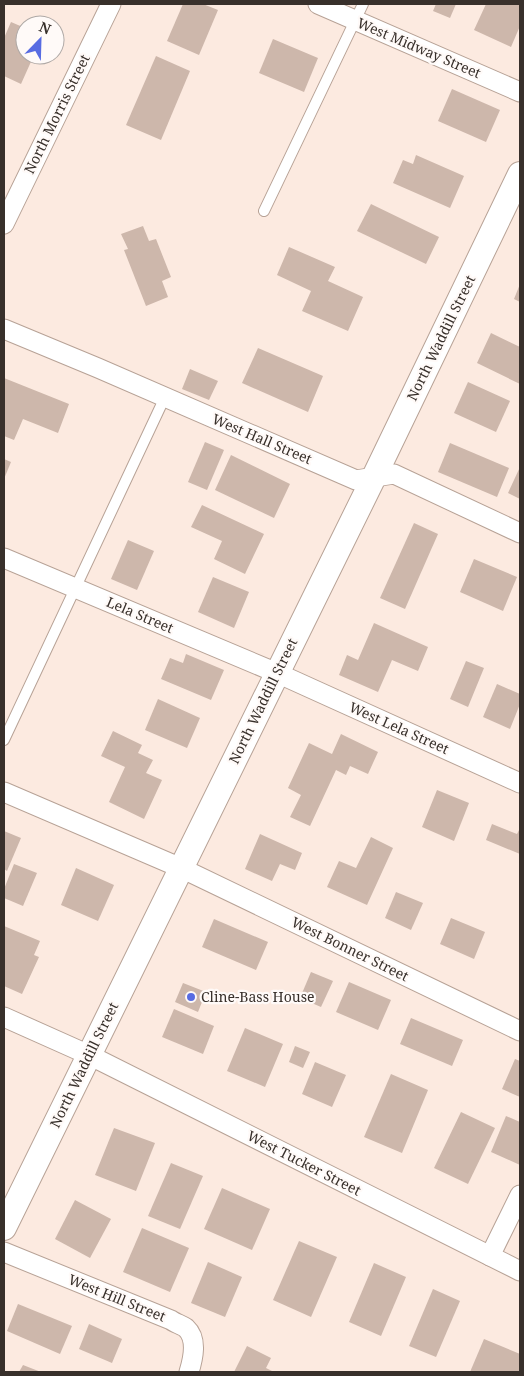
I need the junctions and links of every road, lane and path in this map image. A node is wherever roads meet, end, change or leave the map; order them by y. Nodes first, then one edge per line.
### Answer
1 (111, 4) edge
2 (318, 4) edge
3 (359, 12) edge
4 (520, 92) edge
5 (520, 174) edge
6 (264, 211) dead end
7 (4, 224) edge
8 (4, 329) edge
9 (165, 398) junction
10 (374, 477) junction
11 (520, 533) edge
12 (4, 558) edge
13 (75, 588) junction
14 (277, 672) junction
15 (4, 740) edge
16 (520, 782) edge
17 (4, 792) edge
18 (180, 868) junction
19 (4, 1017) edge
20 (520, 1031) edge
21 (89, 1055) junction
22 (520, 1195) edge
23 (4, 1228) edge
24 (4, 1252) edge
25 (490, 1256) junction
26 (520, 1271) edge
27 (189, 1372) edge

1 - 7 street, North Morris Street
2 - 3 street, West Midway Street
3 - 4 street, West Midway Street
3 - 6 lane
5 - 10 street, North Waddill Street
8 - 9 street, West Hall Street
9 - 10 street, West Hall Street
9 - 13 lane
10 - 11 street, West Hall Street
10 - 14 street, North Waddill Street
12 - 13 street, Lela Street
13 - 14 street, Lela Street
13 - 15 lane
14 - 16 street, West Lela Street
14 - 18 street, North Waddill Street
17 - 18 street, West Bonner Street
18 - 20 street, West Bonner Street
18 - 21 street, North Waddill Street
19 - 21 street, West Tucker Street
21 - 23 street, North Waddill Street
21 - 25 street, West Tucker Street
22 - 25 street
24 - 27 street, West Hill Street
25 - 26 street, West Tucker Street

